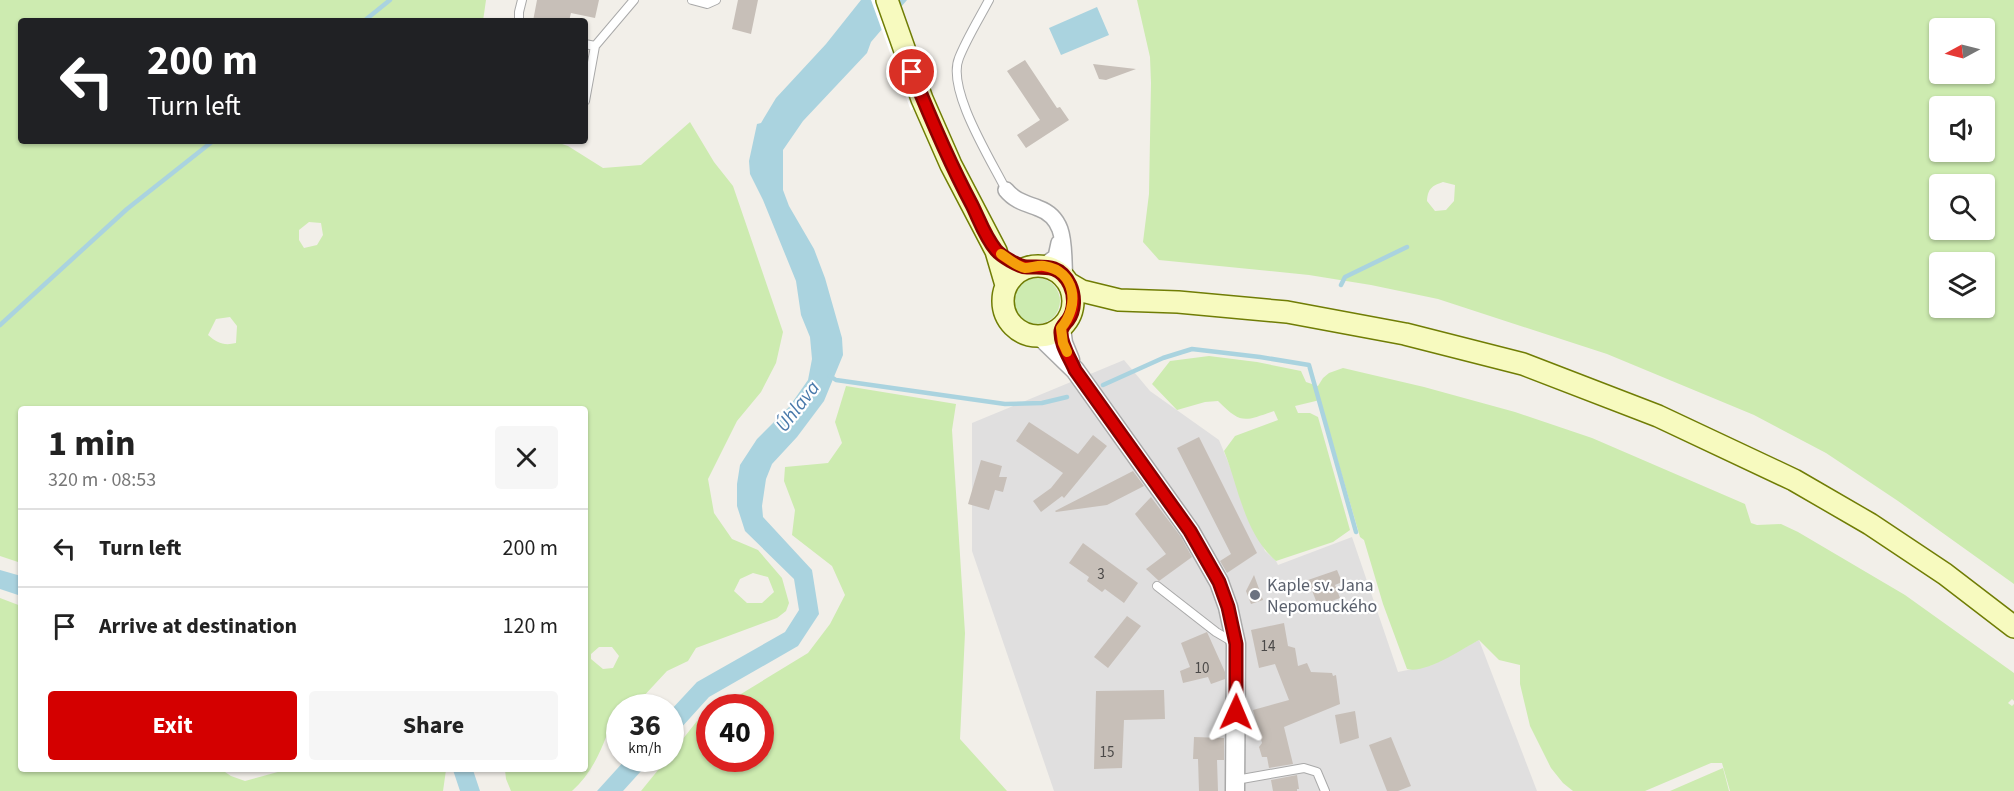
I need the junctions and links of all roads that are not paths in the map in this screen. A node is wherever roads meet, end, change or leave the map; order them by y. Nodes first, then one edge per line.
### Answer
1 (522, 0) edge
2 (634, 0) edge
3 (693, 0) edge
4 (716, 0) edge
5 (887, 0) edge
6 (989, 0) edge
7 (519, 18) edge
8 (588, 45) edge
9 (595, 46) junction
10 (588, 84) edge
11 (1006, 190) joint
12 (1061, 234) junction
13 (996, 251) junction
14 (1034, 267) junction
15 (1067, 281) junction
16 (1006, 285) junction
17 (1119, 300) junction
18 (1066, 322) junction
19 (1040, 336) junction
20 (1075, 370) junction
21 (1157, 586) dead end
22 (2014, 627) edge
23 (1236, 644) junction
24 (1235, 786) edge
25 (1325, 791) edge

1 - 7 lane
2 - 9 lane
3 - 4 lane
5 - 13 main road
6 - 11 lane
8 - 9 lane
9 - 10 lane
11 - 12 street
12 - 14 street
12 - 15 street
13 - 14 main road
13 - 16 main road
14 - 15 main road
14 - 16 main road
15 - 17 main road
15 - 18 main road
16 - 19 main road
17 - 18 main road
17 - 22 main road
18 - 19 main road
18 - 20 street
19 - 20 street
20 - 23 street
21 - 23 lane
23 - 24 street
24 - 25 lane

